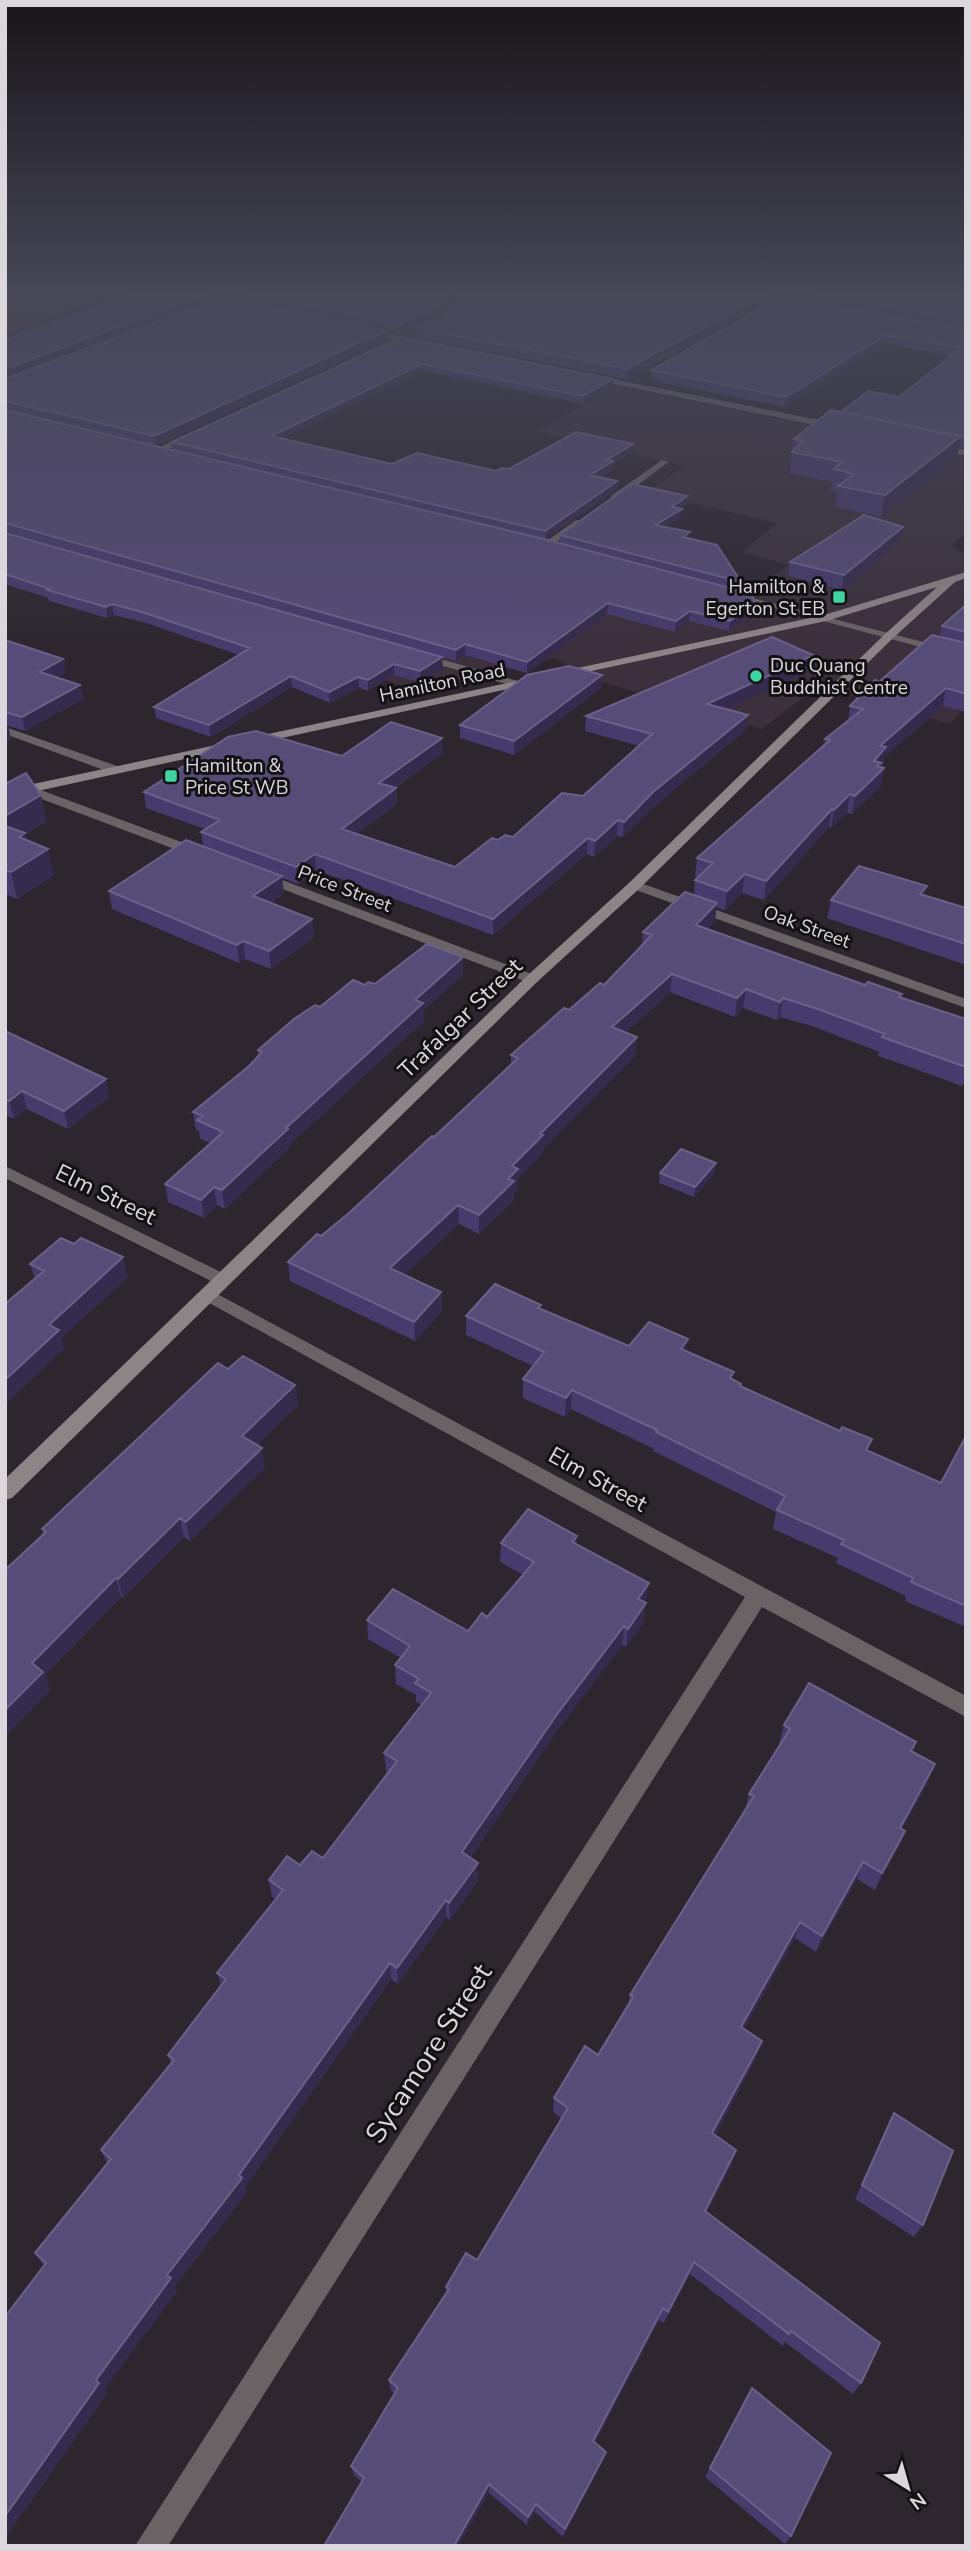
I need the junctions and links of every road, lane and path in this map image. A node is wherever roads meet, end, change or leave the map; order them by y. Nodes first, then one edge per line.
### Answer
1 (773, 412) edge
2 (201, 430) edge
3 (855, 430) edge
4 (925, 444) edge
5 (143, 449) edge
6 (155, 452) junction
7 (966, 453) edge
8 (169, 455) edge
9 (665, 462) dead end
10 (608, 502) edge
11 (587, 517) edge
12 (533, 542) edge
13 (547, 545) junction
14 (560, 548) edge
15 (966, 575) edge
16 (951, 580) junction
17 (728, 593) edge
18 (826, 618) junction
19 (889, 636) junction
20 (406, 652) edge
21 (966, 656) edge
22 (517, 684) junction
23 (5, 730) edge
24 (116, 770) junction
25 (27, 789) junction
26 (5, 794) edge
27 (213, 858) edge
28 (251, 873) edge
29 (635, 885) junction
30 (532, 979) junction
31 (966, 1004) edge
32 (5, 1171) edge
33 (223, 1280) junction
34 (208, 1295) junction
35 (5, 1492) edge
36 (759, 1594) junction
37 (966, 1707) edge
38 (150, 2546) edge

1 - 3 street
2 - 6 street
4 - 7 street
5 - 6 street
6 - 8 street
9 - 10 street
11 - 13 street
12 - 13 street
13 - 14 street
15 - 16 main road, Hamilton Road
16 - 18 main road, Hamilton Road
16 - 19 main road, Trafalgar Street
17 - 18 street
18 - 19 street
18 - 22 main road, Hamilton Road
19 - 21 street
19 - 29 main road, Trafalgar Street
20 - 22 street
22 - 24 main road, Hamilton Road
23 - 24 street
24 - 25 main road, Hamilton Road
25 - 26 main road, Hamilton Road
25 - 27 street
28 - 30 street, Price Street
29 - 30 main road, Trafalgar Street
29 - 31 street, Oak Street
30 - 33 main road, Trafalgar Street
32 - 33 street, Elm Street
33 - 34 main road, Trafalgar Street
34 - 35 main road, Trafalgar Street
34 - 36 street, Elm Street
36 - 37 street, Elm Street
36 - 38 street, Sycamore Street

